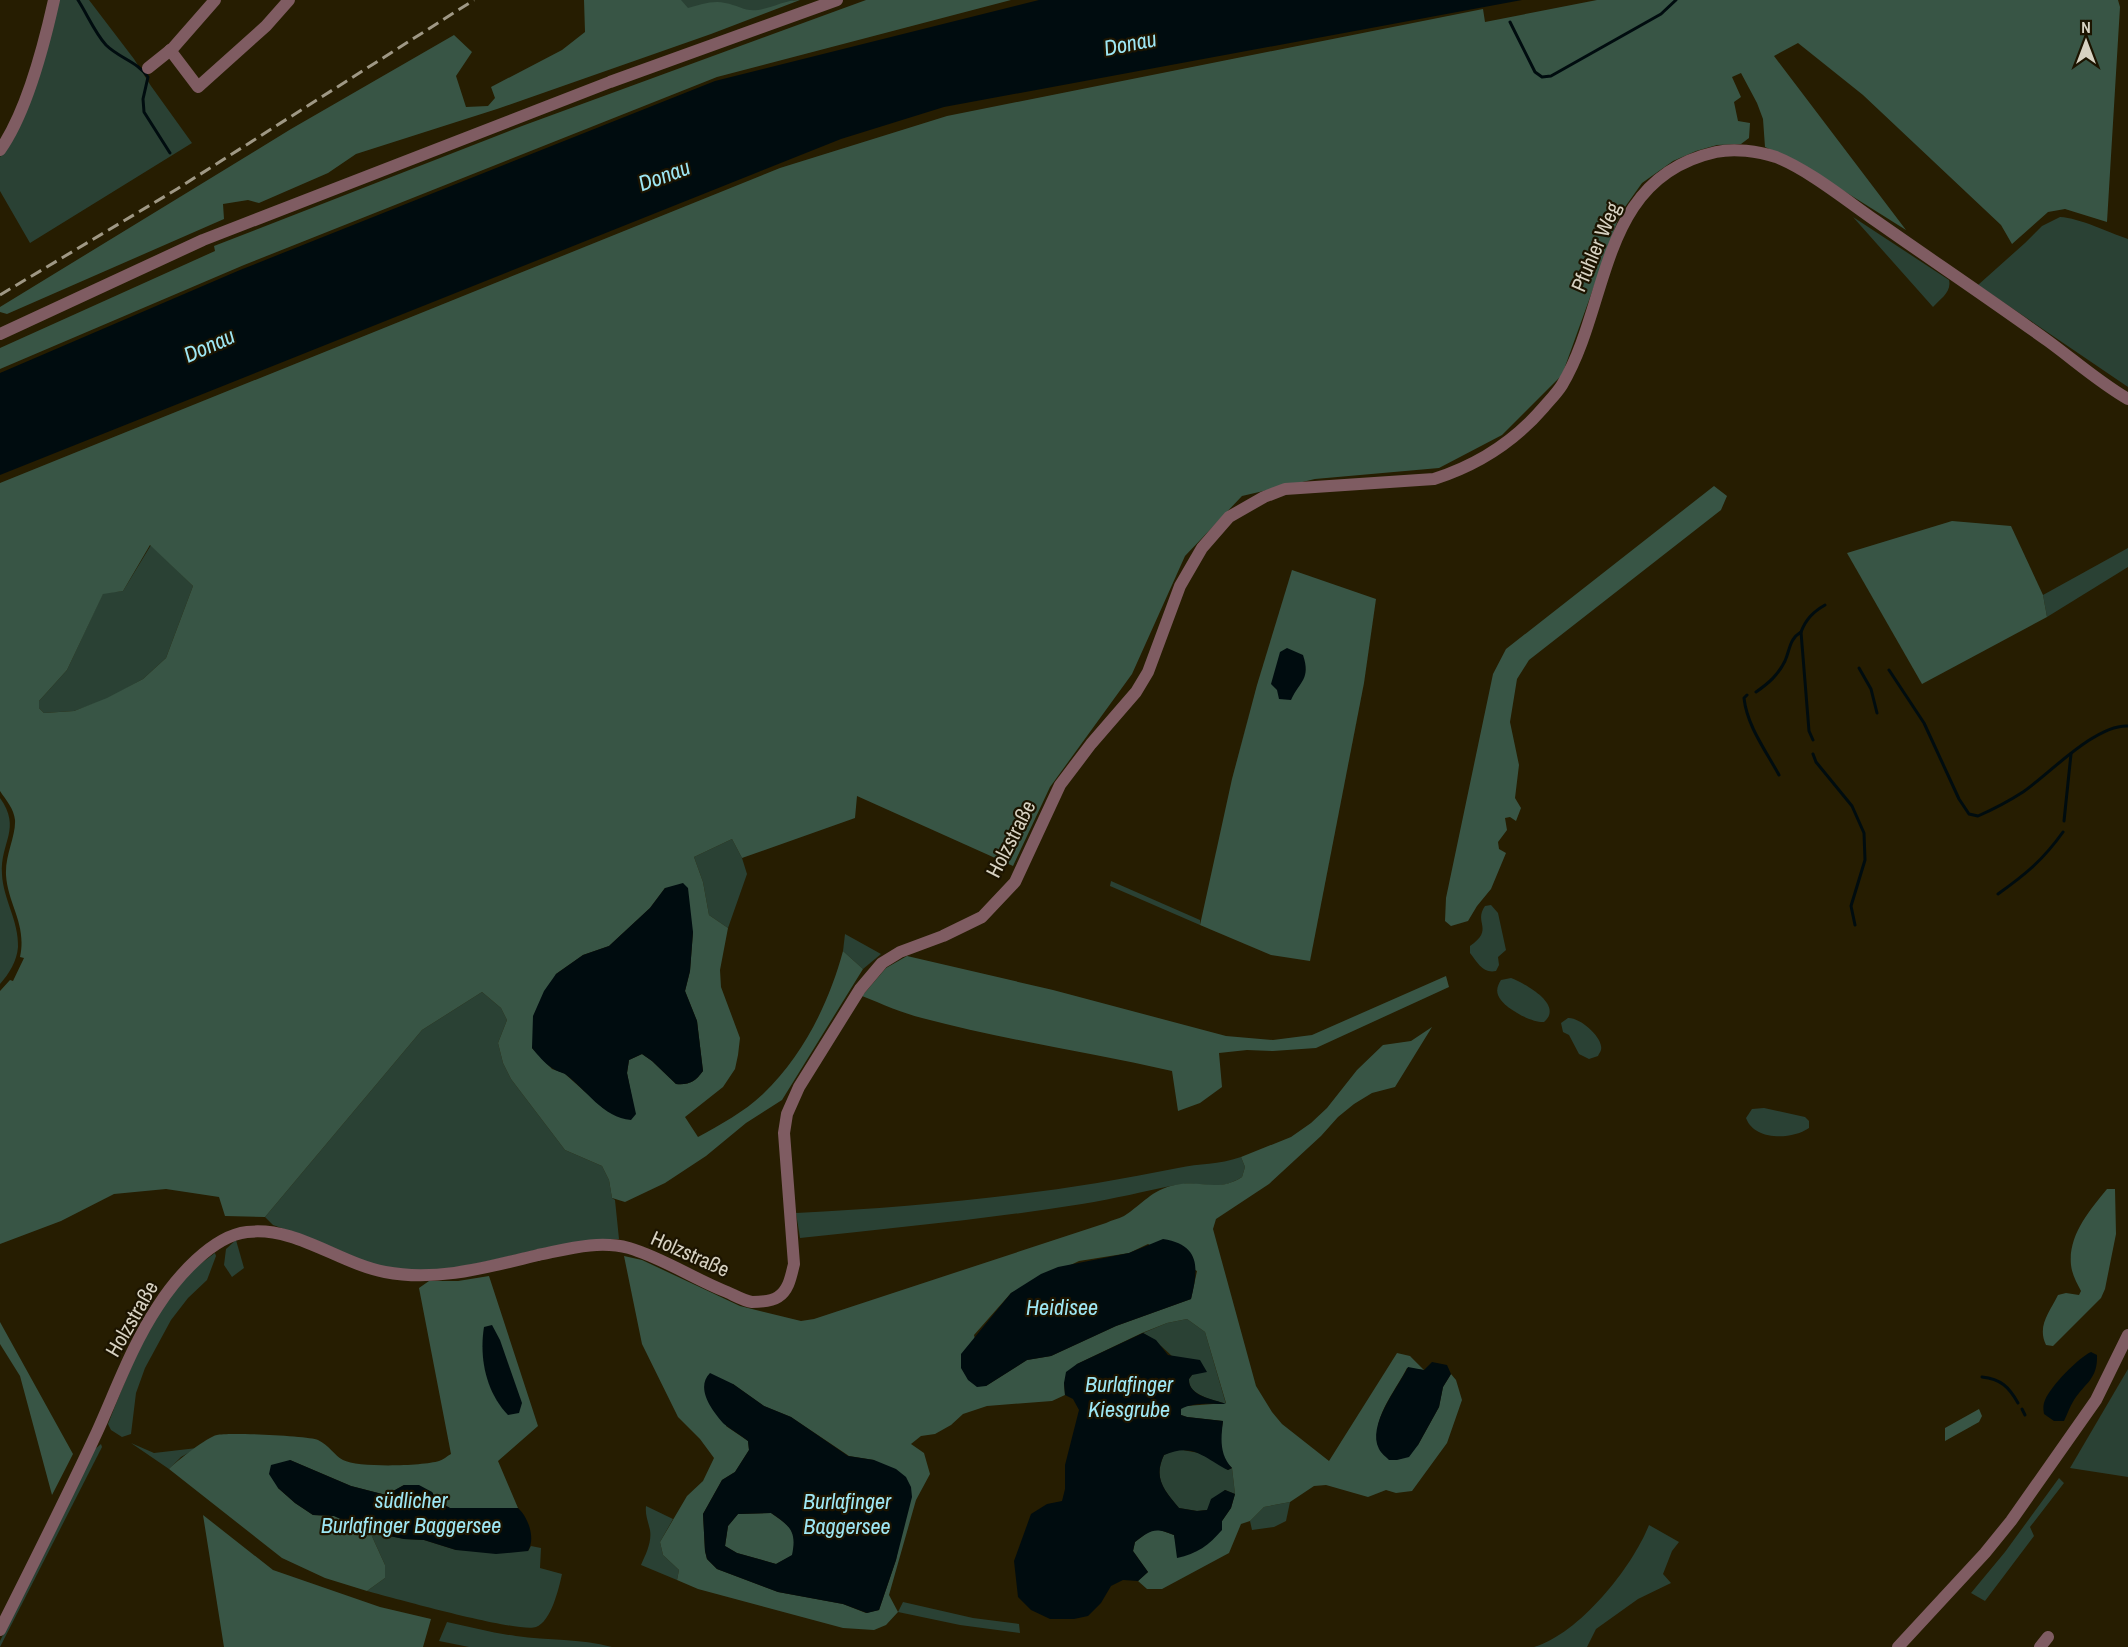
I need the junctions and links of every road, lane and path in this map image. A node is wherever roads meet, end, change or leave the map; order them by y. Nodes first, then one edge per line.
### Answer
1 (54, 0) edge
2 (215, 0) edge
3 (289, 0) edge
4 (837, 0) edge
5 (171, 50) junction
6 (148, 68) dead end
7 (0, 150) edge
8 (0, 334) edge
9 (2128, 399) edge
10 (1165, 625) joint
11 (2128, 1335) edge
12 (0, 1630) edge
13 (1898, 1647) edge

1 - 7 street
2 - 5 street
3 - 5 street
4 - 8 street
5 - 6 street
9 - 10 street, Pfuhler Weg
10 - 12 street, Holzstraße
11 - 13 street

